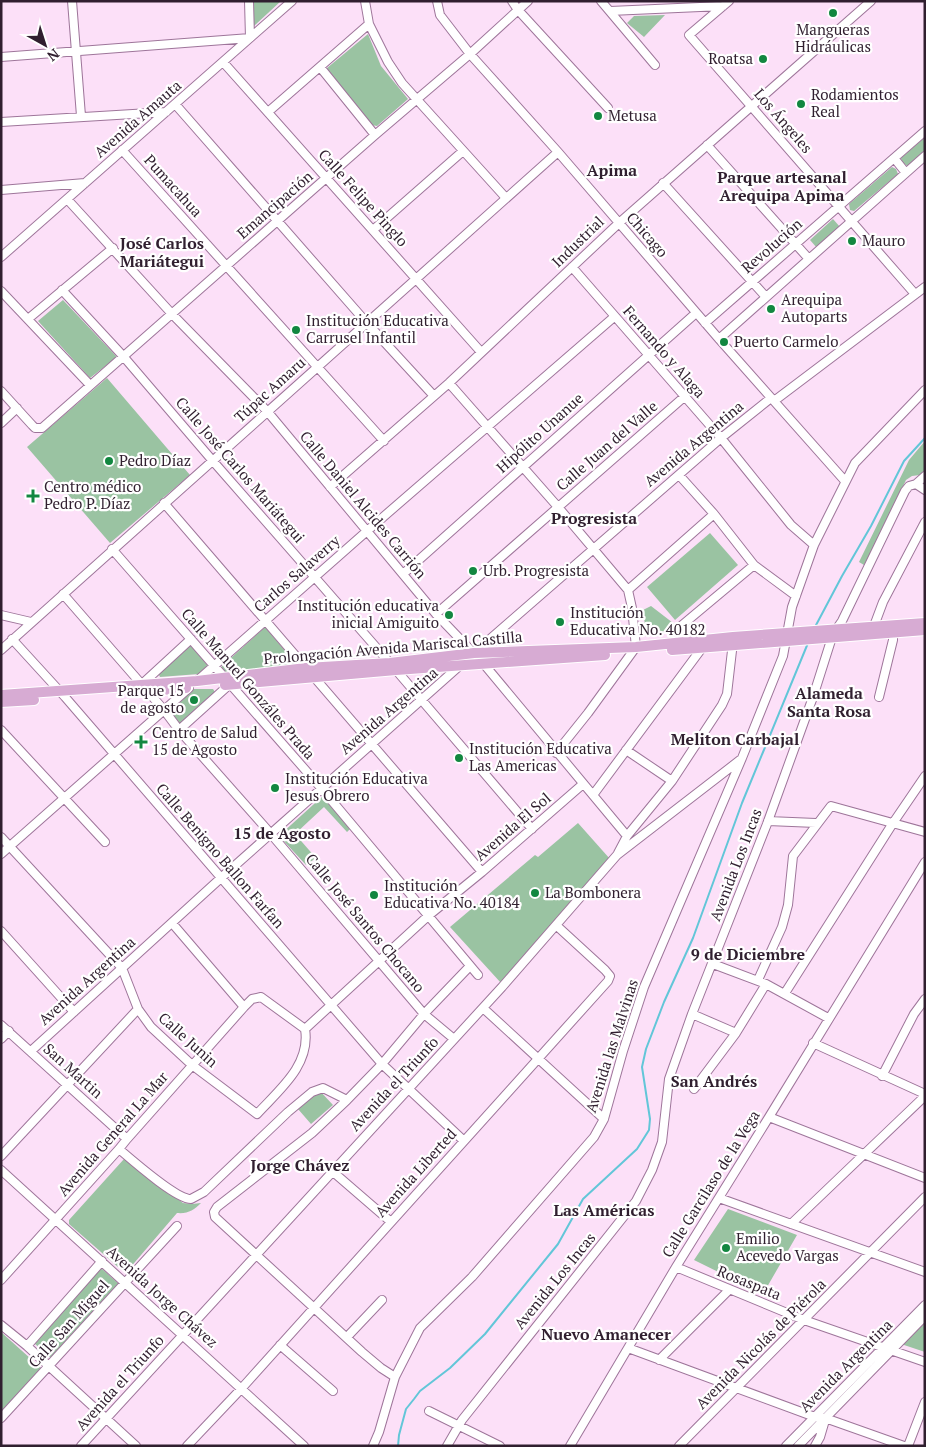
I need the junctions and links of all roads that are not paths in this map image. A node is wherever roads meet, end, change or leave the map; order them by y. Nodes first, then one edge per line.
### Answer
1 (72, 1) edge
2 (249, 1) edge
3 (292, 1) edge
4 (365, 1) edge
5 (438, 1) edge
6 (512, 1) edge
7 (528, 1) edge
8 (601, 1) edge
9 (871, 1) edge
10 (726, 4) edge
11 (518, 10) junction
12 (610, 11) junction
13 (369, 24) junction
14 (250, 38) junction
15 (77, 52) junction
16 (470, 54) junction
17 (1, 57) edge
18 (223, 62) junction
19 (655, 65) dead end
20 (320, 67) junction
21 (416, 99) junction
22 (175, 104) junction
23 (752, 106) junction
24 (608, 108) dead end
25 (166, 112) junction
26 (268, 112) junction
27 (81, 116) junction
28 (1, 122) edge
29 (925, 131) edge
30 (375, 135) junction
31 (707, 145) junction
32 (122, 150) junction
33 (463, 151) junction
34 (558, 152) junction
35 (925, 156) edge
36 (894, 158) junction
37 (906, 173) junction
38 (327, 178) junction
39 (85, 183) junction
40 (663, 183) junction
41 (1, 190) edge
42 (506, 198) junction
43 (68, 199) junction
44 (838, 206) junction
45 (277, 221) junction
46 (851, 221) junction
47 (619, 223) junction
48 (372, 230) junction
49 (796, 243) junction
50 (112, 248) junction
51 (1, 257) edge
52 (809, 259) junction
53 (226, 266) junction
54 (572, 267) junction
55 (416, 279) junction
56 (752, 282) junction
57 (925, 287) edge
58 (62, 290) junction
59 (1, 291) edge
60 (915, 294) junction
61 (766, 297) junction
62 (696, 313) junction
63 (172, 314) junction
64 (614, 316) junction
65 (28, 319) junction
66 (366, 322) junction
67 (705, 323) junction
68 (718, 339) junction
69 (482, 352) junction
70 (123, 356) junction
71 (648, 356) junction
72 (318, 366) junction
73 (449, 383) junction
74 (90, 385) junction
75 (925, 390) edge
76 (1, 391) edge
77 (434, 396) junction
78 (684, 397) junction
79 (773, 400) junction
80 (16, 408) junction
81 (267, 411) junction
82 (1, 423) edge
83 (487, 426) junction
84 (721, 438) junction
85 (384, 441) junction
86 (212, 460) junction
87 (523, 466) junction
88 (679, 475) junction
89 (925, 476) edge
90 (845, 481) junction
91 (916, 484) junction
92 (330, 487) junction
93 (925, 490) edge
94 (164, 503) junction
95 (558, 507) junction
96 (714, 514) junction
97 (925, 522) edge
98 (366, 531) junction
99 (814, 545) junction
100 (594, 548) junction
101 (112, 549) junction
102 (754, 565) junction
103 (403, 574) junction
104 (315, 577) junction
105 (628, 590) junction
106 (63, 594) junction
107 (796, 596) junction
108 (1, 614) edge
109 (436, 614) junction
110 (264, 621) junction
111 (32, 622) junction
112 (925, 623) edge
113 (874, 626) junction
114 (893, 629) junction
115 (925, 630) edge
116 (834, 634) junction
117 (793, 637) junction
118 (12, 639) junction
119 (191, 639) junction
120 (733, 641) junction
121 (682, 646) junction
122 (702, 648) junction
123 (1, 650) edge
124 (634, 650) junction
125 (474, 653) junction
126 (483, 663) junction
127 (462, 665) junction
128 (214, 666) junction
129 (393, 666) junction
130 (306, 668) junction
131 (314, 678) junction
132 (197, 681) junction
133 (227, 681) junction
134 (144, 688) junction
135 (188, 688) junction
136 (62, 694) junction
137 (1, 695) edge
138 (879, 697) dead end
139 (422, 700) junction
140 (1, 702) edge
141 (164, 710) junction
142 (1, 730) edge
143 (178, 730) junction
144 (372, 744) junction
145 (626, 750) junction
146 (114, 753) junction
147 (556, 753) junction
148 (742, 758) junction
149 (925, 776) edge
150 (672, 781) junction
151 (583, 784) junction
152 (322, 789) junction
153 (593, 795) junction
154 (64, 798) junction
155 (768, 821) junction
156 (816, 823) junction
157 (893, 823) junction
158 (532, 829) junction
159 (925, 832) edge
160 (271, 834) junction
161 (627, 836) junction
162 (1, 837) edge
163 (105, 842) dead end
164 (10, 847) junction
165 (1, 854) edge
166 (617, 856) junction
167 (925, 862) edge
168 (482, 872) junction
169 (222, 877) junction
170 (428, 916) junction
171 (172, 923) junction
172 (557, 926) junction
173 (1, 930) edge
174 (380, 962) junction
175 (713, 964) junction
176 (470, 966) junction
177 (122, 968) junction
178 (478, 975) dead end
179 (758, 980) junction
180 (766, 984) junction
181 (785, 993) junction
182 (925, 999) edge
183 (331, 1006) junction
184 (244, 1007) junction
185 (482, 1008) junction
186 (138, 1009) junction
187 (74, 1012) junction
188 (424, 1014) junction
189 (692, 1014) junction
190 (828, 1018) junction
191 (1, 1024) edge
192 (305, 1029) junction
193 (9, 1031) junction
194 (736, 1033) junction
195 (1, 1039) edge
196 (454, 1039) junction
197 (813, 1044) junction
198 (31, 1051) junction
199 (538, 1058) junction
200 (382, 1064) junction
201 (192, 1065) junction
202 (882, 1076) junction
203 (67, 1084) junction
204 (694, 1089) dead end
205 (407, 1090) junction
206 (925, 1095) edge
207 (347, 1100) junction
208 (769, 1117) junction
209 (604, 1119) junction
210 (127, 1139) junction
211 (464, 1141) junction
212 (119, 1149) junction
213 (864, 1154) junction
214 (1, 1156) edge
215 (1, 1170) edge
216 (332, 1172) junction
217 (925, 1178) edge
218 (925, 1197) edge
219 (719, 1198) junction
220 (56, 1220) junction
221 (391, 1222) junction
222 (791, 1224) junction
223 (177, 1226) dead end
224 (871, 1253) junction
225 (256, 1254) junction
226 (102, 1261) junction
227 (676, 1267) junction
228 (925, 1272) edge
229 (1, 1280) edge
230 (125, 1282) junction
231 (729, 1290) junction
232 (382, 1300) dead end
233 (314, 1307) junction
234 (924, 1311) edge
235 (804, 1320) junction
236 (913, 1322) junction
237 (1, 1325) edge
238 (183, 1335) junction
239 (347, 1337) junction
240 (280, 1345) junction
241 (27, 1346) junction
242 (628, 1348) junction
243 (882, 1348) junction
244 (890, 1351) junction
245 (659, 1360) junction
246 (925, 1362) edge
247 (48, 1367) junction
248 (395, 1377) junction
249 (850, 1386) junction
250 (241, 1388) junction
251 (735, 1388) junction
252 (333, 1392) dead end
253 (925, 1402) edge
254 (429, 1411) dead end
255 (815, 1417) junction
256 (1, 1418) edge
257 (825, 1418) junction
258 (106, 1419) junction
259 (458, 1427) junction
260 (301, 1445) edge
261 (81, 1446) edge
262 (136, 1446) edge
263 (188, 1446) edge
264 (373, 1446) edge
265 (447, 1446) edge
266 (500, 1446) edge
267 (570, 1446) edge
268 (679, 1446) edge
269 (786, 1446) edge
270 (798, 1446) edge
271 (815, 1446) edge
272 (904, 1446) edge
273 (908, 1446) edge

1 - 15 street
2 - 14 street
3 - 14 street, Avenida Amauta
4 - 13 street
5 - 16 street, Chicago
6 - 11 street
7 - 11 street, Emancipación
8 - 12 street
9 - 23 street, Industrial
10 - 12 street
10 - 23 street, Los Ángeles
11 - 16 street, Emancipación
11 - 24 street
12 - 19 street
13 - 20 street
13 - 21 street
14 - 15 street
14 - 18 street, Avenida Amauta
15 - 17 street
15 - 27 street
16 - 21 street, Emancipación
16 - 34 street, Chicago
18 - 22 street, Avenida Amauta
18 - 26 street, Calle Felipe Pinglo
20 - 26 street
20 - 30 street
21 - 30 street, Emancipación
21 - 33 street
22 - 25 street, Avenida Amauta
22 - 45 street
23 - 31 street, Industrial
23 - 44 street, Los Ángeles
25 - 27 street
25 - 32 street, Avenida Amauta
26 - 38 street, Calle Felipe Pinglo
27 - 28 street
29 - 36 street, Revolución
30 - 38 street, Emancipación
31 - 40 street, Industrial
31 - 49 street
32 - 39 street, Avenida Amauta
32 - 53 street, Pumacahua
33 - 42 street
33 - 48 street
34 - 42 street, Túpac Amaru
34 - 47 street, Chicago
35 - 37 street
36 - 37 street
36 - 44 street, Revolución
37 - 46 street
38 - 45 street, Emancipación
38 - 48 street, Calle Felipe Pinglo
39 - 41 street
39 - 43 street, Avenida Amauta
40 - 47 street, Industrial
40 - 56 street
42 - 55 street, Túpac Amaru
43 - 50 street, Calle Daniel Alcides Carrión
43 - 51 street, Avenida Amauta
44 - 46 street, Los Ángeles
44 - 49 street, Revolución
45 - 53 street, Emancipación
45 - 66 street
46 - 52 street
46 - 60 street, Los Ángeles
47 - 54 street, Industrial
47 - 62 street, Chicago
48 - 55 street, Calle Felipe Pinglo
49 - 52 street
49 - 56 street, Revolución
50 - 58 street
50 - 63 street, Calle Daniel Alcides Carrión
52 - 61 street
53 - 63 street, Emancipación
53 - 72 street, Pumacahua
54 - 64 street, Fernando y Alaga
54 - 69 street, Industrial
55 - 66 street, Túpac Amaru
55 - 69 street, Calle Felipe Pinglo
56 - 61 street
56 - 67 street, Revolución
57 - 60 street, Avenida Argentina
58 - 65 street
58 - 70 street, Calle José Carlos Mariátegui
59 - 65 street
60 - 79 street, Avenida Argentina
61 - 68 street
62 - 67 street, Chicago
62 - 71 street, Hipólito Unanue
63 - 70 street, Emancipación
63 - 81 street, Calle Daniel Alcides Carrión
64 - 71 street, Fernando y Alaga
64 - 83 street, Carlos Salaverry
65 - 74 street
66 - 72 street, Túpac Amaru
66 - 77 street
67 - 68 street, Chicago
68 - 79 street, Chicago
69 - 73 street, Industrial
70 - 74 street, Emancipación
70 - 86 street, Calle José Carlos Mariátegui
71 - 78 street, Fernando y Alaga
71 - 87 street, Hipólito Unanue
72 - 81 street, Túpac Amaru
72 - 85 street, Pumacahua
73 - 77 street, Industrial
73 - 83 street
74 - 80 street, Emancipación
75 - 90 street, Avenida las Malvinas
76 - 80 street
77 - 85 street, Industrial
78 - 84 street, Fernando y Alaga
78 - 95 street, Calle Juan del Valle
79 - 84 street, Avenida Argentina
79 - 90 street, Chicago
80 - 82 street
81 - 86 street, Túpac Amaru
81 - 92 street, Calle Daniel Alcides Carrión
83 - 87 street
83 - 98 street, Carlos Salaverry
84 - 88 street, Avenida Argentina
84 - 99 street, Fernando y Alaga
85 - 92 street, Industrial
86 - 94 street, Túpac Amaru
86 - 104 street, Calle José Carlos Mariátegui
87 - 95 street
87 - 103 street, Hipólito Unanue
88 - 96 street
88 - 100 street, Avenida Argentina
89 - 91 street, Avenida Los Incas
90 - 99 street, Avenida las Malvinas
91 - 93 street
91 - 116 street, Avenida Los Incas
92 - 98 street, Calle Daniel Alcides Carrión
94 - 101 street, Túpac Amaru
94 - 110 street
95 - 100 street
95 - 109 street, Calle Juan del Valle
96 - 102 street
96 - 105 street
97 - 113 street
98 - 103 street, Calle Daniel Alcides Carrión
98 - 104 street, Carlos Salaverry
99 - 107 street, Avenida las Malvinas
100 - 105 street
100 - 125 street, Avenida Argentina
101 - 106 street, Túpac Amaru
101 - 119 street, Calle Manuel Gonzáles Prada
102 - 107 street
102 - 121 street
103 - 109 street, Calle Daniel Alcides Carrión
104 - 110 street, Carlos Salaverry
104 - 129 street, Calle José Carlos Mariátegui
105 - 124 street
106 - 111 street, Túpac Amaru
106 - 134 street, Calle José Santos Chocano
107 - 117 street, Avenida las Malvinas
108 - 111 street
109 - 125 street, Calle Daniel Alcides Carrión
110 - 128 street, Carlos Salaverry
110 - 130 street
111 - 118 street, Túpac Amaru
112 - 114 main road
113 - 114 main road
113 - 116 main road
114 - 115 main road
114 - 116 main road
114 - 138 street
116 - 117 main road, Prolongación Avenida Mariscal Castilla
116 - 155 street, Avenida Los Incas
117 - 120 main road, Prolongación Avenida Mariscal Castilla
117 - 148 street, Avenida las Malvinas
118 - 123 street, Túpac Amaru
118 - 136 street, Calle Benigno Ballon Farfan
119 - 128 street, Calle Manuel Gonzáles Prada
119 - 134 street
120 - 121 main road, Prolongación Avenida Mariscal Castilla
120 - 122 main road, Prolongación Avenida Mariscal Castilla
120 - 150 street
121 - 122 main road, Prolongación Avenida Mariscal Castilla
121 - 124 main road, Prolongación Avenida Mariscal Castilla
122 - 145 street
124 - 125 main road, Prolongación Avenida Mariscal Castilla
124 - 126 main road, Prolongación Avenida Mariscal Castilla
124 - 147 street
125 - 126 street, Calle Daniel Alcides Carrión
125 - 127 street, Avenida Argentina
125 - 129 main road, Prolongación Avenida Mariscal Castilla
126 - 127 main road, Prolongación Avenida Mariscal Castilla
126 - 147 street, Calle Daniel Alcides Carrión
127 - 129 main road, Prolongación Avenida Mariscal Castilla
127 - 139 street, Avenida Argentina
128 - 132 street, Carlos Salaverry
128 - 133 street, Calle Manuel Gonzáles Prada
129 - 130 main road, Prolongación Avenida Mariscal Castilla
129 - 131 main road, Prolongación Avenida Mariscal Castilla
129 - 139 street, Calle José Carlos Mariátegui
130 - 131 street
130 - 133 main road, Prolongación Avenida Mariscal Castilla
131 - 133 main road, Prolongación Avenida Mariscal Castilla
131 - 144 street
132 - 133 main road, Prolongación Avenida Mariscal Castilla
132 - 134 main road, Prolongación Avenida Mariscal Castilla
132 - 135 street, Carlos Salaverry
133 - 135 main road, Prolongación Avenida Mariscal Castilla
133 - 143 street
133 - 152 street, Calle Manuel Gonzáles Prada
134 - 135 main road, Prolongación Avenida Mariscal Castilla
134 - 136 main road, Prolongación Avenida Mariscal Castilla
134 - 141 street, Calle José Santos Chocano
135 - 141 street, Carlos Salaverry
136 - 137 main road, Prolongación Avenida Mariscal Castilla
136 - 140 main road, Prolongación Avenida Mariscal Castilla
136 - 146 street, Calle Benigno Ballon Farfan
139 - 144 street, Avenida Argentina
139 - 158 street, Calle José Carlos Mariátegui
141 - 143 street, Calle José Santos Chocano
141 - 146 street, Carlos Salaverry
142 - 154 street
143 - 160 street, Calle José Santos Chocano
144 - 152 street, Avenida Argentina
144 - 168 street
145 - 150 street
145 - 153 street
146 - 154 street, Carlos Salaverry
146 - 169 street, Calle Benigno Ballon Farfan
147 - 151 street, Calle Daniel Alcides Carrión
148 - 166 street, Avenida el Triunfo
148 - 209 street, Avenida las Malvinas
149 - 157 street
150 - 161 street
151 - 153 street, Calle Daniel Alcides Carrión
151 - 158 street, Avenida El Sol
152 - 160 street, Avenida Argentina
152 - 170 street, Calle Manuel Gonzáles Prada
153 - 161 street, Calle Daniel Alcides Carrión
154 - 163 street
154 - 164 street, Carlos Salaverry
155 - 156 street
155 - 175 street, Avenida Los Incas
156 - 157 street
156 - 179 street
157 - 159 street
157 - 181 street
158 - 168 street, Avenida El Sol
160 - 169 street, Avenida Argentina
160 - 174 street, Calle José Santos Chocano
161 - 166 street
162 - 164 street, Calle Junin
164 - 165 street, Carlos Salaverry
164 - 177 street, Calle Junin
166 - 172 street, Avenida el Triunfo
167 - 190 street, Calle Garcilaso de la Vega
168 - 170 street, Avenida El Sol
169 - 171 street, Avenida Argentina
169 - 183 street, Calle Benigno Ballon Farfan
170 - 174 street, Avenida El Sol
170 - 176 street, Calle Manuel Gonzáles Prada
171 - 177 street, Avenida Argentina
171 - 184 street
172 - 185 street, Avenida el Triunfo
172 - 199 street, Avenida Liberted
173 - 187 street
174 - 183 street, Avenida El Sol
174 - 188 street, Calle José Santos Chocano
175 - 179 street
175 - 189 street, Avenida Los Incas
176 - 178 street, Calle Manuel Gonzáles Prada
176 - 188 street
177 - 186 street, Calle Junin
177 - 187 street, Avenida Argentina
179 - 180 street
180 - 181 street
180 - 194 street
181 - 190 street
182 - 202 street
183 - 192 street, Avenida El Sol
183 - 200 street, Calle Benigno Ballon Farfan
184 - 192 street
184 - 201 street, Avenida General La Mar
185 - 196 street, Avenida el Triunfo
185 - 199 street
186 - 201 street, Calle Junin
186 - 203 street
187 - 198 street, Avenida Argentina
188 - 196 street, Calle José Santos Chocano
188 - 200 street
189 - 194 street
189 - 259 street, Avenida Los Incas
190 - 197 street, Calle Garcilaso de la Vega
191 - 193 street, San Martin
192 - 201 street, Calle Junin
193 - 195 street
193 - 198 street, San Martin
194 - 204 street
196 - 205 street, Avenida el Triunfo
197 - 202 street
197 - 208 street, Calle Garcilaso de la Vega
198 - 203 street, San Martin
199 - 209 street
199 - 211 street, Avenida Liberted
200 - 205 street, Calle Benigno Ballon Farfan
200 - 207 street
201 - 210 street, Avenida General La Mar
202 - 206 street
203 - 210 street, San Martin
203 - 214 street
205 - 211 street, Calle Benigno Ballon Farfan
205 - 216 street, Avenida el Triunfo
206 - 213 street
207 - 212 street
207 - 225 street
208 - 213 street
208 - 219 street, Calle Garcilaso de la Vega
209 - 248 street, Avenida las Malvinas
210 - 212 street, Avenida General La Mar
211 - 221 street, Avenida Liberted
212 - 220 street, Avenida General La Mar
213 - 217 street
213 - 222 street
215 - 220 street, Avenida Jorge Chávez
216 - 221 street
216 - 225 street, Avenida el Triunfo
218 - 224 street, Avenida Nicolás de Piérola
219 - 222 street
219 - 227 street, Calle Garcilaso de la Vega
220 - 226 street, Avenida Jorge Chávez
220 - 229 street, Avenida General La Mar
221 - 233 street, Avenida Liberted
222 - 224 street
223 - 230 street, Calle San Miguel
224 - 228 street
224 - 235 street, Avenida Nicolás de Piérola
225 - 233 street
225 - 238 street, Avenida el Triunfo
226 - 230 street, Avenida Jorge Chávez
226 - 241 street
227 - 231 street, Rosaspata
227 - 242 street, Calle Garcilaso de la Vega
230 - 238 street, Avenida Jorge Chávez
230 - 247 street, Calle San Miguel
231 - 235 street, Rosaspata
231 - 245 street
232 - 239 street
233 - 239 street
233 - 240 street, Avenida Liberted
234 - 236 street, Avenida Argentina
235 - 243 street, Rosaspata
235 - 251 street, Avenida Nicolás de Piérola
236 - 243 street, Avenida Argentina
236 - 244 street, Avenida Argentina
237 - 241 street
238 - 250 street, Avenida Jorge Chávez
238 - 258 street, Avenida el Triunfo
239 - 248 street
240 - 250 street, Avenida Liberted
240 - 252 street
241 - 247 street
242 - 245 street
242 - 267 street, Calle Garcilaso de la Vega
243 - 244 street, Rosaspata
243 - 249 street, Avenida Argentina
244 - 246 street, Rosaspata
244 - 249 street, Avenida Argentina
245 - 251 street
247 - 256 street, Calle San Miguel
247 - 258 street
248 - 264 street, Avenida las Malvinas
249 - 255 street, Avenida Argentina
249 - 257 street, Avenida Argentina
250 - 260 street, Avenida Jorge Chávez
250 - 263 street, Avenida Liberted
251 - 255 street
251 - 268 street, Avenida Nicolás de Piérola
253 - 273 street
254 - 259 street
255 - 257 street
255 - 269 street, Avenida Argentina
257 - 270 street, Avenida Argentina
257 - 271 street
257 - 272 street
258 - 261 street, Avenida el Triunfo
258 - 262 street
259 - 265 street, Avenida Los Incas
259 - 266 street

